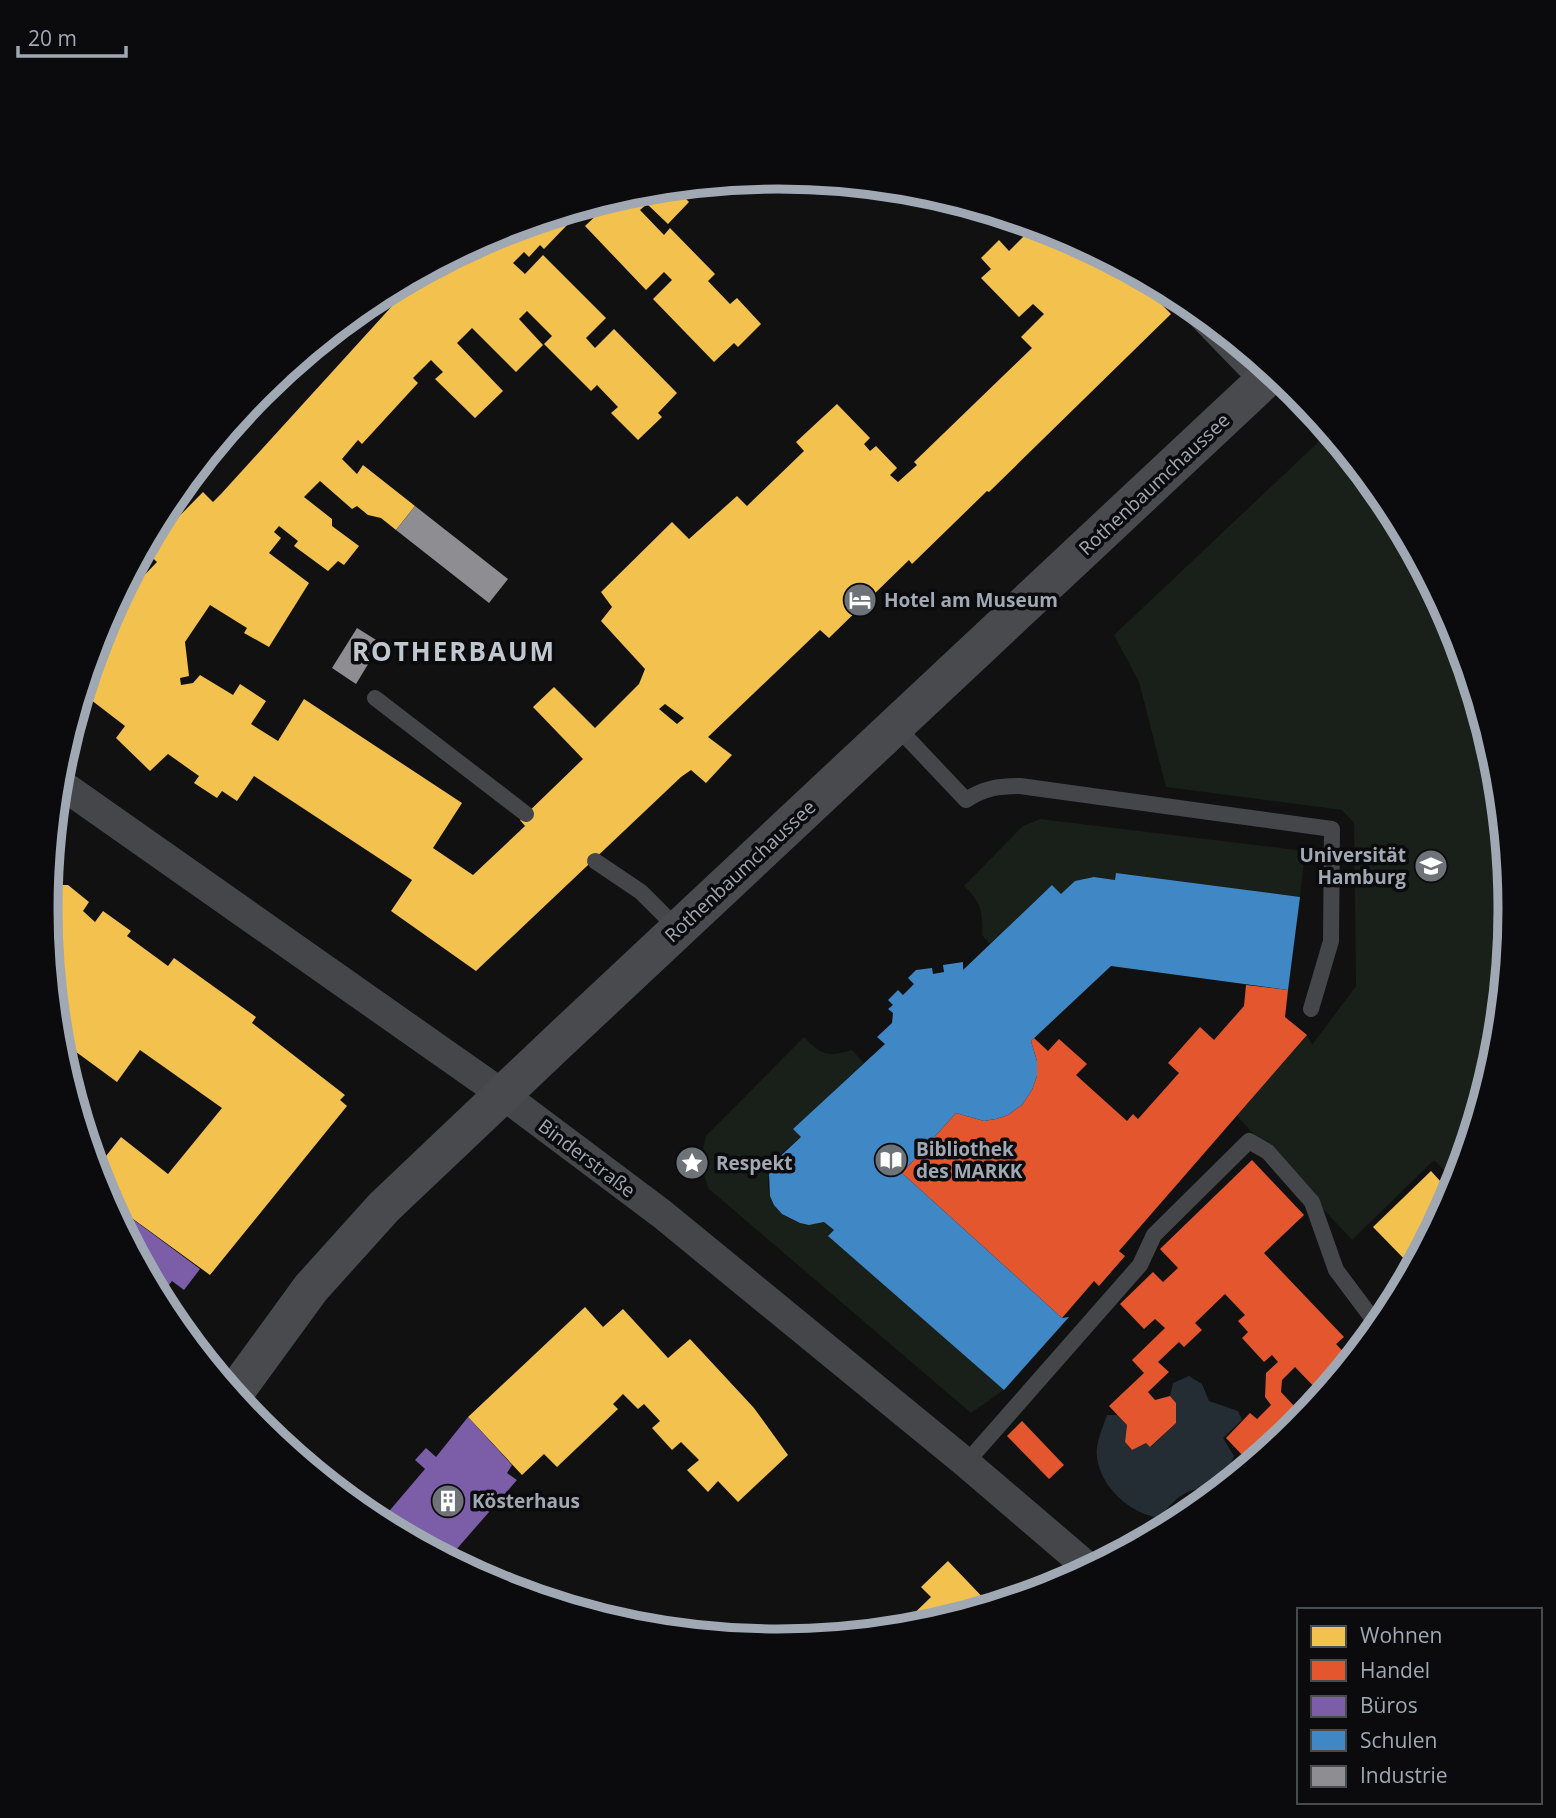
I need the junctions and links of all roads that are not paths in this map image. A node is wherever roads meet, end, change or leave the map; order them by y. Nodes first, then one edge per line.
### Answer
1 (1265, 379) edge
2 (375, 698) dead end
3 (896, 726) junction
4 (68, 789) edge
5 (526, 814) dead end
6 (595, 861) dead end
7 (678, 929) junction
8 (1311, 1009) dead end
9 (502, 1094) junction
10 (1371, 1317) edge
11 (239, 1387) edge
12 (966, 1463) junction
13 (1082, 1562) edge

1 - 3 main road, Rothenbaumchaussee
2 - 5 lane
3 - 7 main road, Rothenbaumchaussee
3 - 8 lane
4 - 9 street, Binderstraße
6 - 7 lane
7 - 9 main road, Rothenbaumchaussee
9 - 11 main road, Rothenbaumchaussee
9 - 12 street, Binderstraße
10 - 12 lane
12 - 13 street, Binderstraße

